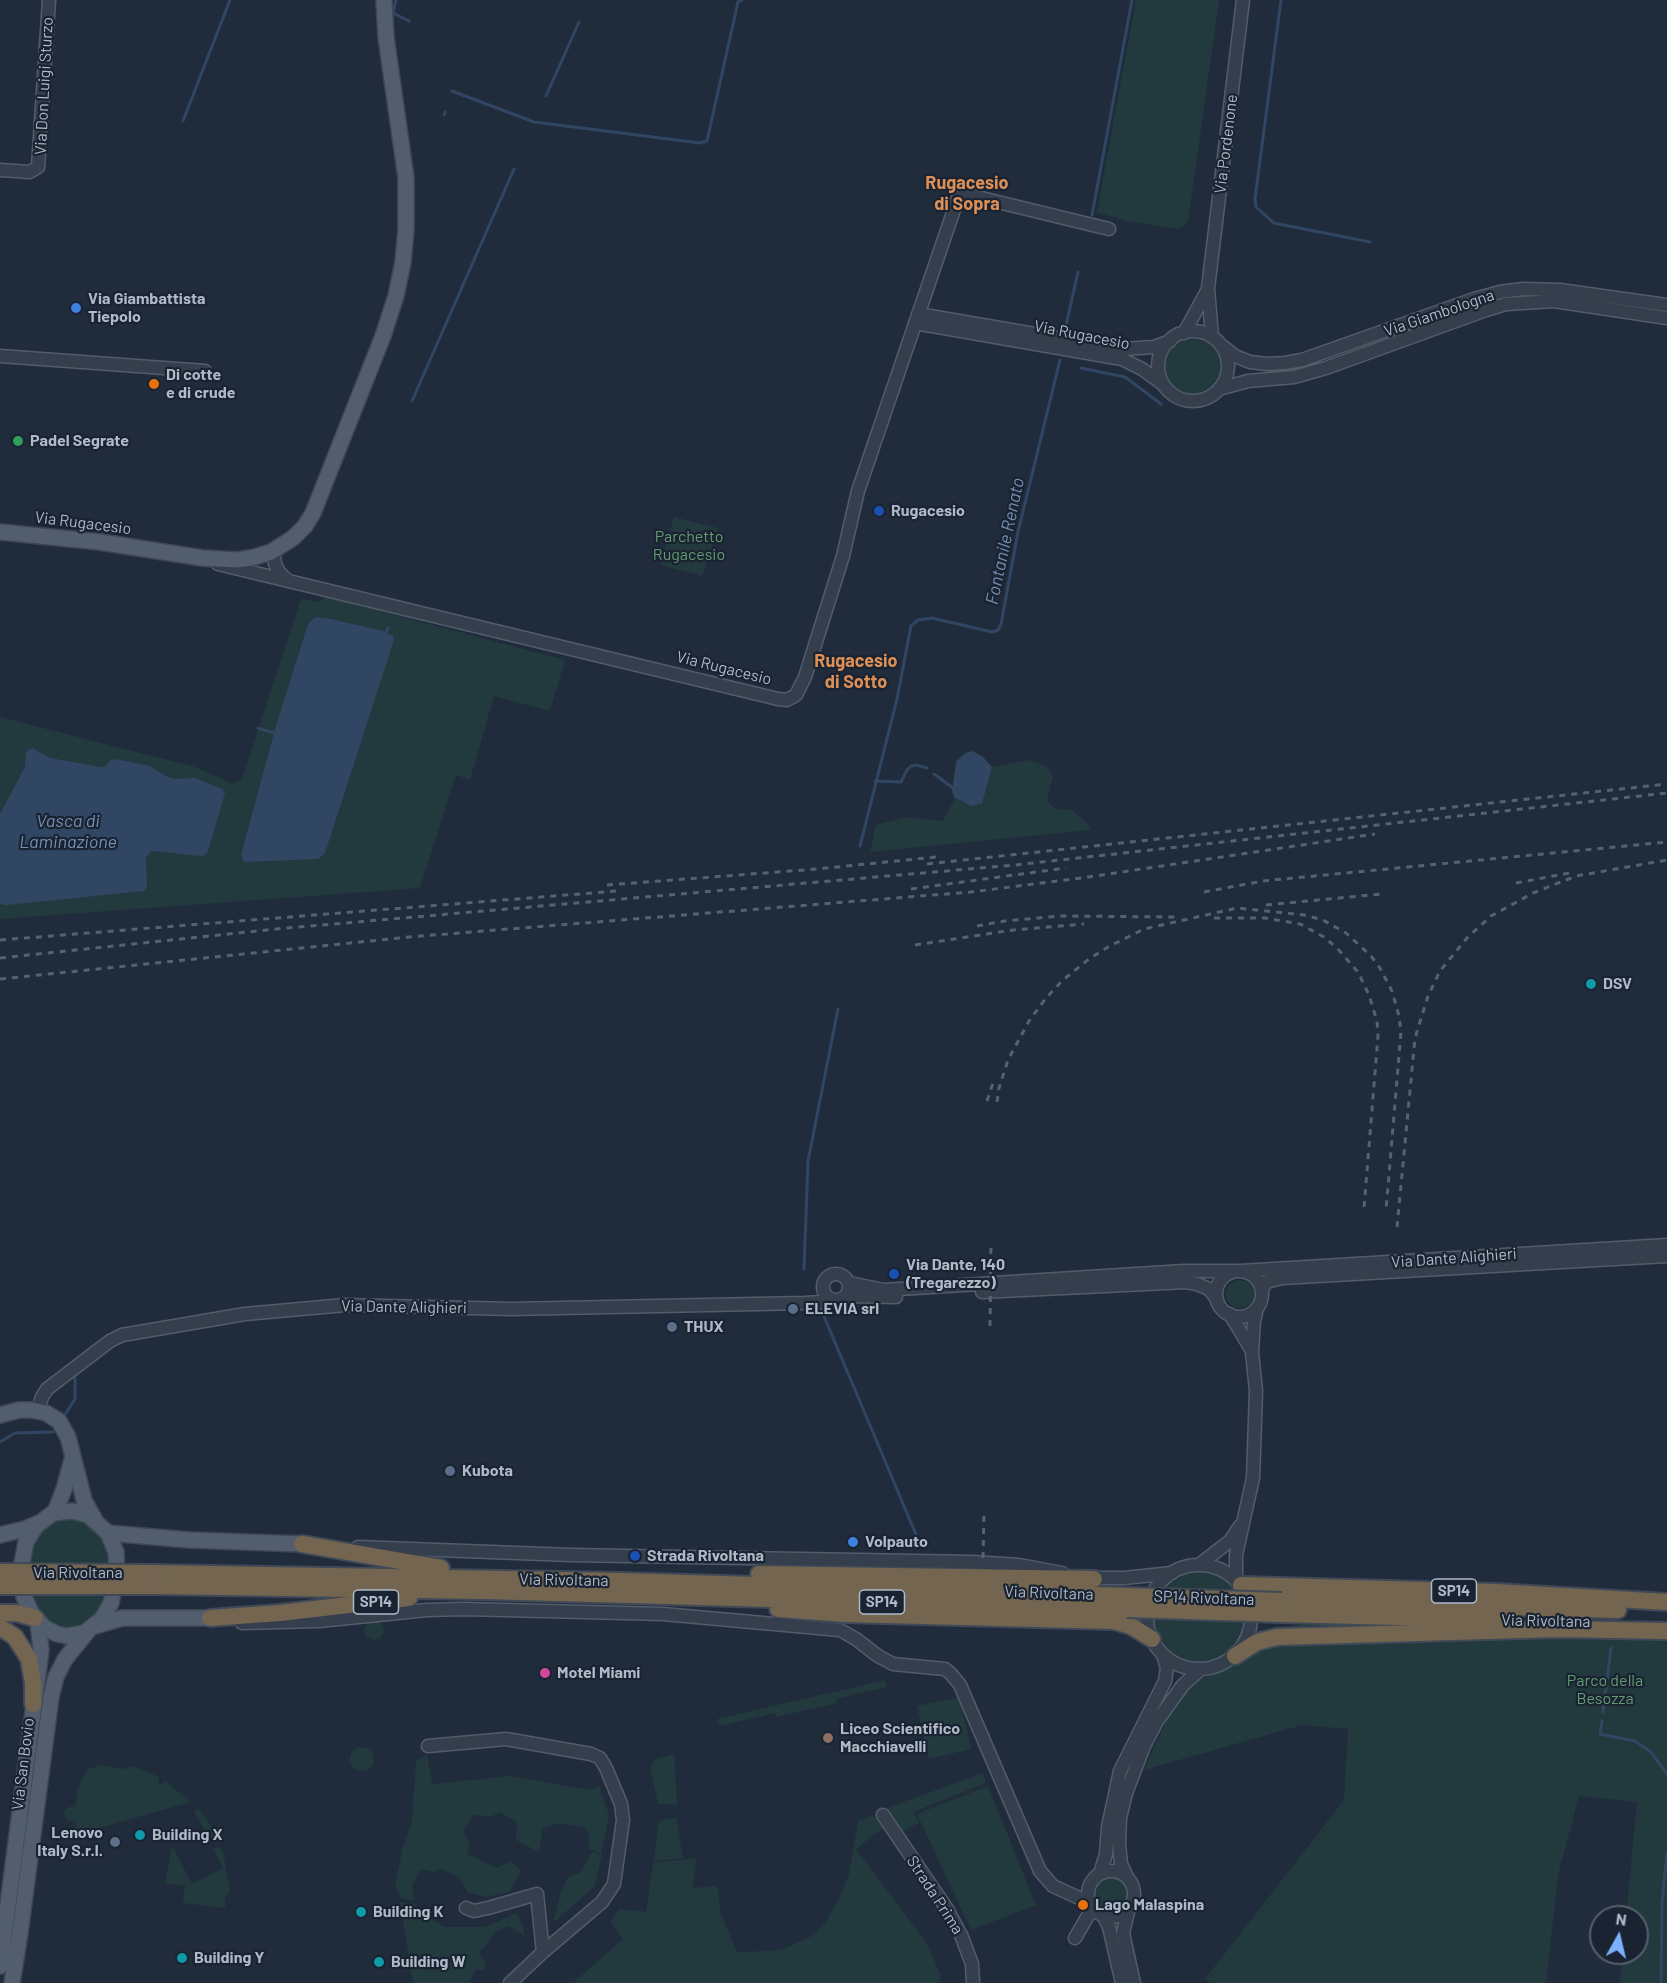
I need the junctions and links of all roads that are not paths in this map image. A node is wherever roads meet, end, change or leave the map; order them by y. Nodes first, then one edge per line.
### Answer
1 (49, 0) edge
2 (384, 0) edge
3 (1243, 0) edge
4 (0, 170) edge
5 (1109, 229) dead end
6 (1209, 288) junction
7 (1666, 315) edge
8 (916, 318) junction
9 (1184, 333) junction
10 (1170, 340) junction
11 (1216, 341) junction
12 (0, 356) edge
13 (205, 371) dead end
14 (1164, 385) junction
15 (1219, 389) junction
16 (0, 532) edge
17 (162, 551) junction
18 (275, 553) junction
19 (293, 582) junction
20 (1667, 1245) edge
21 (1667, 1256) edge
22 (1238, 1271) junction
23 (1154, 1278) junction
24 (849, 1283) junction
25 (977, 1288) junction
26 (1262, 1290) junction
27 (827, 1293) junction
28 (846, 1296) junction
29 (1217, 1299) junction
30 (1257, 1308) junction
31 (1230, 1314) junction
32 (1252, 1352) junction
33 (38, 1411) junction
34 (0, 1415) edge
35 (73, 1457) junction
36 (55, 1512) junction
37 (1246, 1515) junction
38 (95, 1520) junction
39 (39, 1523) junction
40 (108, 1533) junction
41 (0, 1535) edge
42 (303, 1544) junction
43 (1200, 1564) junction
44 (0, 1572) edge
45 (1172, 1573) junction
46 (1094, 1579) junction
47 (153, 1580) junction
48 (621, 1581) junction
49 (665, 1582) junction
50 (1239, 1582) junction
51 (0, 1586) edge
52 (542, 1593) junction
53 (637, 1595) junction
54 (1127, 1602) junction
55 (1667, 1602) edge
56 (1282, 1608) junction
57 (1667, 1611) edge
58 (0, 1613) edge
59 (210, 1618) junction
60 (36, 1620) junction
61 (1667, 1624) edge
62 (0, 1627) edge
63 (92, 1629) junction
64 (1667, 1631) edge
65 (1152, 1639) junction
66 (1163, 1655) junction
67 (1234, 1656) junction
68 (1201, 1669) junction
69 (33, 1704) junction
70 (428, 1746) dead end
71 (883, 1815) dead end
72 (1100, 1874) junction
73 (1126, 1877) junction
74 (466, 1908) dead end
75 (1129, 1908) junction
76 (1097, 1910) junction
77 (21, 1933) junction
78 (543, 1952) junction
79 (0, 1966) edge
80 (974, 1982) edge
81 (12, 1983) edge
82 (17, 1983) edge
83 (510, 1983) edge
84 (1122, 1983) edge
85 (1134, 1983) edge

1 - 4 street, Via Don Luigi Sturzo
2 - 18 main road, Via Rugacesio
3 - 6 street, Via Pordenone
5 - 8 street, Via Rugacesio
6 - 9 street, Via Pordenone
6 - 11 street, Via Pordenone
7 - 11 street, Via Giambologna
7 - 15 street, Via Giambologna
8 - 10 street, Via Rugacesio
8 - 14 street, Via Rugacesio
8 - 19 street, Via Rugacesio
9 - 10 street
9 - 11 street
10 - 14 street
11 - 15 street
12 - 13 street
14 - 15 street
16 - 17 main road, Via Rugacesio
17 - 18 main road, Via Rugacesio
17 - 19 street
18 - 19 street
20 - 22 street, Via Dante Alighieri
21 - 26 street, Via Dante Alighieri
22 - 23 street, Via Dante Alighieri
22 - 26 street
22 - 29 street
23 - 25 street, Via Dante Alighieri
23 - 29 street, Via Dante Alighieri
24 - 25 street, Via Dante Alighieri
24 - 27 street
24 - 28 street
25 - 28 street, Via Dante Alighieri
26 - 30 street
27 - 28 street
27 - 33 street, Via Dante Alighieri
29 - 31 street
30 - 31 street
30 - 32 street
31 - 32 street
32 - 37 street
33 - 34 main road
33 - 35 main road
35 - 36 main road
35 - 38 main road
36 - 38 main road
36 - 39 main road
37 - 43 street
37 - 50 street
38 - 40 main road
39 - 41 main road
39 - 60 main road
40 - 42 main road
40 - 63 main road
42 - 46 street
42 - 48 highway, SP14
43 - 45 street
43 - 50 street
44 - 47 highway, Via Rivoltana / SP14, bridge
45 - 46 street, SP14
45 - 65 street
46 - 49 highway, SP14
47 - 48 highway, Via Rivoltana / SP14
47 - 51 highway, Via Rivoltana / SP14, bridge
47 - 52 highway, Via Rivoltana / SP14
48 - 49 highway, Via Rivoltana / SP14
49 - 54 highway, Via Rivoltana / SP14
50 - 55 highway, SP14
50 - 67 street
52 - 53 highway, Via Rivoltana / SP14
52 - 59 highway, SP14
53 - 54 highway, Via Rivoltana / SP14
53 - 65 highway, SP14
54 - 56 highway, SP14 Rivoltana / SP14, bridge
56 - 57 highway, Via Rivoltana / SP14
56 - 61 highway, Via Rivoltana / SP14
58 - 60 highway
59 - 63 main road
59 - 76 street
60 - 63 main road
60 - 69 main road, Via San Bovio
62 - 69 highway
63 - 77 main road, Via San Bovio
64 - 67 highway
65 - 66 street
66 - 68 street
66 - 72 street
67 - 68 street
68 - 73 street
69 - 79 main road, Via San Bovio
70 - 78 street
71 - 80 street, Strada Prima
72 - 73 street
72 - 76 street
73 - 75 street
74 - 78 street
75 - 76 street
75 - 85 street
76 - 84 street
77 - 81 main road, Via San Bovio
77 - 82 main road
78 - 83 street

